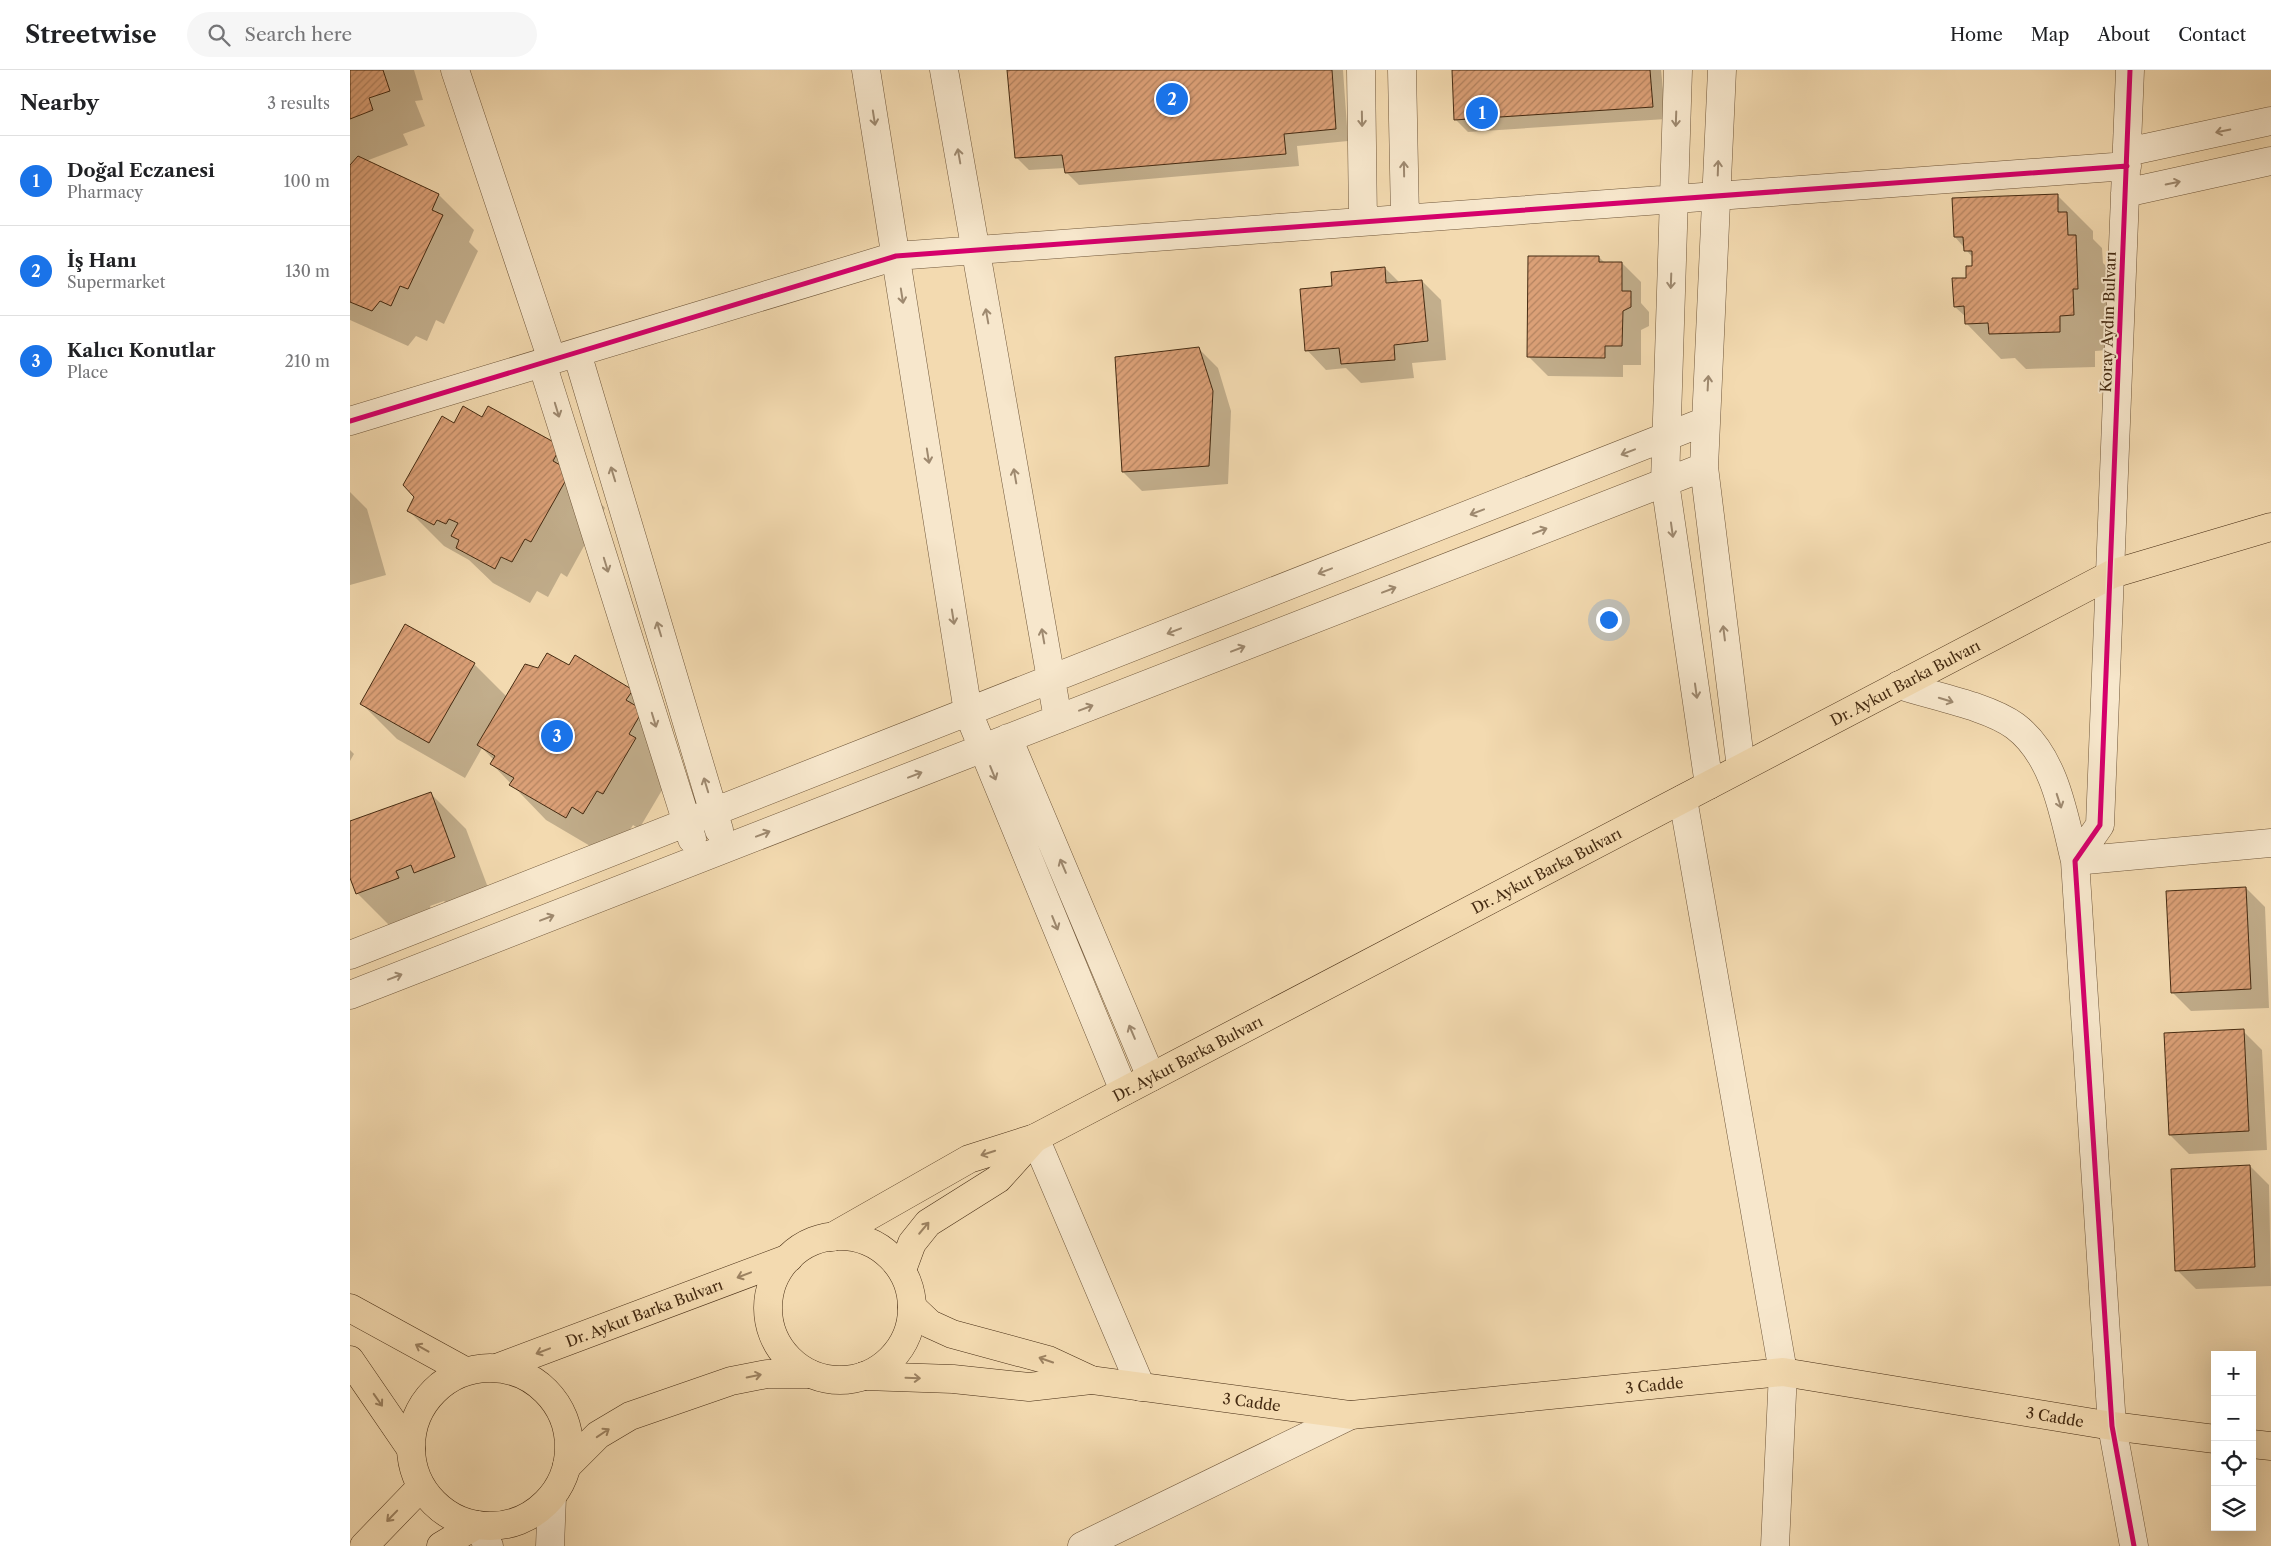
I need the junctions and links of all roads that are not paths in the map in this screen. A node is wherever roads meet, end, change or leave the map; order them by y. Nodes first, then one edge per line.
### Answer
1 (454, 70) edge
2 (866, 70) edge
3 (944, 70) edge
4 (1361, 70) edge
5 (1402, 70) edge
6 (1678, 70) edge
7 (1722, 70) edge
8 (2130, 70) edge
9 (2271, 121) edge
10 (2127, 159) junction
11 (2271, 161) edge
12 (2125, 193) junction
13 (1716, 196) junction
14 (1674, 198) junction
15 (1405, 218) junction
16 (1364, 221) junction
17 (975, 250) junction
18 (896, 256) junction
19 (557, 359) junction
20 (1706, 421) junction
21 (350, 422) edge
22 (1666, 437) junction
23 (1704, 467) junction
24 (1665, 482) junction
25 (2271, 527) edge
26 (2112, 574) junction
27 (1050, 680) junction
28 (1899, 685) junction
29 (968, 712) junction
30 (1058, 718) junction
31 (1008, 738) junction
32 (983, 748) junction
33 (1741, 768) junction
34 (1709, 785) junction
35 (1683, 799) junction
36 (714, 812) junction
37 (686, 823) junction
38 (2271, 843) edge
39 (725, 849) junction
40 (698, 859) junction
41 (2075, 861) junction
42 (350, 955) edge
43 (350, 995) edge
44 (1151, 1077) junction
45 (1124, 1092) junction
46 (1035, 1138) junction
47 (832, 1237) junction
48 (789, 1258) junction
49 (902, 1270) junction
50 (912, 1307) junction
51 (350, 1308) edge
52 (350, 1360) edge
53 (499, 1367) junction
54 (465, 1371) junction
55 (1783, 1372) junction
56 (810, 1374) junction
57 (864, 1376) junction
58 (1091, 1380) junction
59 (1141, 1387) junction
60 (1351, 1415) junction
61 (2112, 1426) junction
62 (2211, 1438) edge
63 (2256, 1444) edge
64 (2271, 1446) edge
65 (411, 1449) junction
66 (567, 1466) junction
67 (421, 1486) junction
68 (552, 1497) junction
69 (482, 1536) edge
70 (364, 1546) edge
71 (441, 1546) edge
72 (550, 1546) edge
73 (1082, 1546) edge
74 (1775, 1546) edge
75 (2134, 1546) edge

1 - 19 street
2 -> 18 street
17 -> 3 street
4 -> 16 street
15 -> 5 street
6 -> 14 street
13 -> 7 street
8 - 10 street, Koray Aydın Bulvarı
9 -> 10 street
10 - 12 street, Koray Aydın Bulvarı
10 - 13 street
12 -> 11 street
12 - 26 street, Koray Aydın Bulvarı
13 - 14 street
20 -> 13 street
14 - 15 street
14 -> 22 street
15 - 16 street
16 - 17 street
17 - 18 street
27 -> 17 street
18 - 19 street
18 -> 29 street
19 - 21 street
36 -> 19 street
19 -> 37 street
20 - 22 street
20 - 23 street
22 - 24 street
22 -> 27 street
23 - 24 street
33 -> 23 street
30 -> 24 street
24 -> 34 street
25 - 26 main road, Dr. Aykut Barka Bulvarı
26 - 28 main road, Dr. Aykut Barka Bulvarı
26 - 41 street, Koray Aydın Bulvarı
27 - 29 street
27 - 30 street
28 - 33 main road, Dr. Aykut Barka Bulvarı
28 -> 41 street
29 - 32 street
29 - 36 street
30 - 31 street
31 - 32 street
44 -> 31 street
39 -> 32 street
32 -> 45 street
33 - 34 main road, Dr. Aykut Barka Bulvarı
34 - 35 main road, Dr. Aykut Barka Bulvarı
35 - 44 main road, Dr. Aykut Barka Bulvarı
35 - 55 street
36 - 37 street
36 - 39 street
37 - 40 street
37 - 42 street
38 - 41 street
39 - 40 street
43 -> 40 street
41 - 61 street
44 - 45 main road, Dr. Aykut Barka Bulvarı
45 - 46 main road, Dr. Aykut Barka Bulvarı
46 -> 47 main road, Dr. Aykut Barka Bulvarı
49 -> 46 main road
46 - 59 street
47 - 48 main road
47 - 49 main road
48 -> 53 main road, Dr. Aykut Barka Bulvarı
48 - 56 main road
49 - 50 main road
50 - 57 main road
58 -> 50 main road
54 -> 51 main road
52 -> 65 main road
53 - 54 main road
53 - 66 main road
54 - 65 main road
55 - 60 main road, 3 Cadde
55 - 61 main road, 3 Cadde
55 - 74 street
56 - 57 main road
66 -> 56 main road
57 -> 58 main road
58 - 59 main road, 3 Cadde
59 - 60 main road, 3 Cadde
60 - 73 street
61 - 62 main road, 3 Cadde
61 - 75 street
63 - 64 main road
65 - 67 main road
66 - 68 main road
67 - 69 main road
67 -> 70 main road
68 - 69 main road
68 - 72 street
69 - 71 main road

